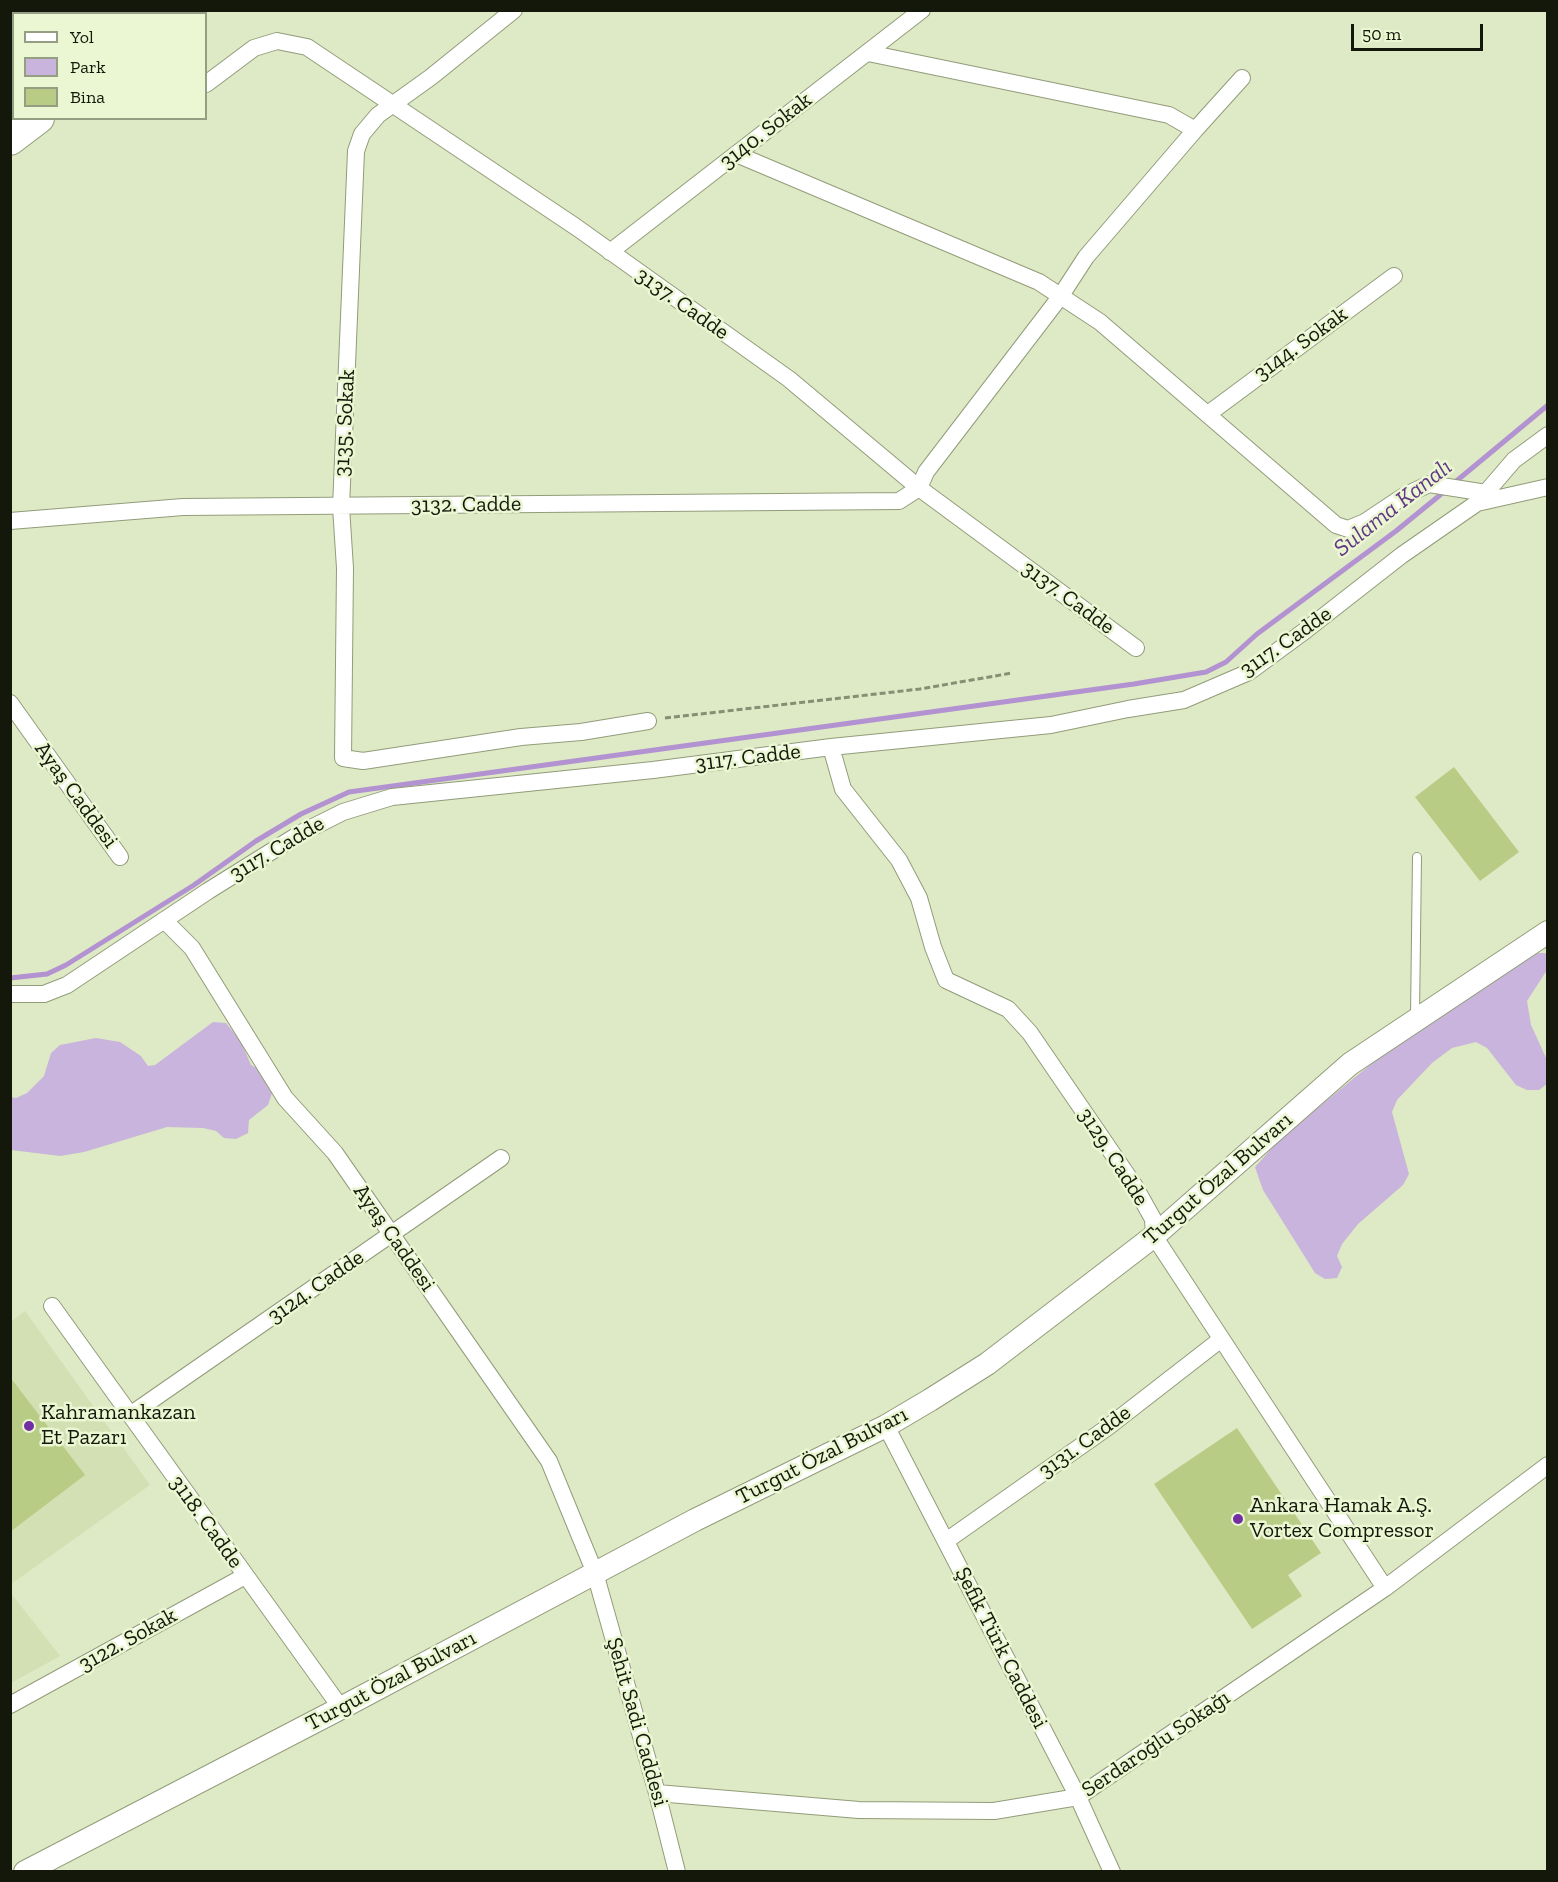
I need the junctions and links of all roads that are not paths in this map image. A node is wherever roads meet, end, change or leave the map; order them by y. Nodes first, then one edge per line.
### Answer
1 (514, 10) edge
2 (922, 10) edge
3 (868, 52) junction
4 (1242, 78) dead end
5 (207, 83) edge
6 (394, 103) junction
7 (36, 120) edge
8 (1195, 130) junction
9 (10, 140) edge
10 (736, 154) junction
11 (610, 252) junction
12 (1394, 276) dead end
13 (1060, 297) junction
14 (1208, 414) junction
15 (1548, 435) edge
16 (919, 488) junction
17 (1548, 488) edge
18 (1481, 498) junction
19 (341, 507) junction
20 (10, 521) edge
21 (1136, 648) dead end
22 (10, 704) edge
23 (648, 721) road end
24 (831, 747) junction
25 (120, 857) dead end
26 (1417, 857) dead end
27 (164, 920) junction
28 (1548, 932) edge
29 (10, 994) edge
30 (1415, 1020) junction
31 (501, 1158) dead end
32 (392, 1234) junction
33 (1154, 1236) junction
34 (52, 1306) dead end
35 (1220, 1340) junction
36 (130, 1415) junction
37 (886, 1426) junction
38 (1548, 1465) edge
39 (946, 1541) junction
40 (595, 1573) junction
41 (245, 1576) junction
42 (1385, 1588) junction
43 (10, 1705) edge
44 (341, 1708) junction
45 (657, 1793) junction
46 (1078, 1797) junction
47 (25, 1872) edge
48 (677, 1872) edge
49 (1112, 1872) edge

1 - 6 street, 3135. Sokak
2 - 3 street, 3140. Sokak
3 - 8 street
3 - 10 street, 3140. Sokak
4 - 8 street
5 - 6 street, 3137. Cadde
6 - 11 street, 3137. Cadde
6 - 19 street, 3135. Sokak
7 - 9 highway
8 - 13 street
10 - 11 street, 3140. Sokak
10 - 13 street
11 - 16 street, 3137. Cadde
12 - 14 street, 3144. Sokak
13 - 14 street
13 - 16 street
14 - 18 street
15 - 18 street
16 - 19 street, 3132. Cadde
16 - 21 street, 3137. Cadde
17 - 18 street
18 - 24 street, 3117. Cadde
19 - 20 street, 3132. Cadde
19 - 23 street, 3135. Sokak
22 - 25 street, Ayaş Caddesi
24 - 27 street, 3117. Cadde
24 - 33 street, 3129. Cadde
26 - 30 lane
27 - 29 street, 3117. Cadde
27 - 32 street, Ayaş Caddesi
28 - 30 street, Turgut Özal Bulvarı
30 - 33 street, Turgut Özal Bulvarı
31 - 32 street, 3124. Cadde
32 - 36 street, 3124. Cadde
32 - 40 street, Ayaş Caddesi
33 - 35 street, 3129. Cadde
33 - 37 street, Turgut Özal Bulvarı
34 - 36 street, 3118. Cadde
35 - 39 street, 3131. Cadde
35 - 42 street, 3129. Cadde
36 - 41 street, 3118. Cadde
37 - 39 street, Şefik Türk Caddesi
37 - 40 street, Turgut Özal Bulvarı
38 - 42 street, Serdaroğlu Sokağı
39 - 46 street, Şefik Türk Caddesi
40 - 44 street, Turgut Özal Bulvarı
40 - 45 street, Şehit Sadi Caddesi
41 - 43 street, 3122. Sokak
41 - 44 street, 3118. Cadde
42 - 46 street, Serdaroğlu Sokağı
44 - 47 street, Turgut Özal Bulvarı
45 - 46 street, Serdaroğlu Sokağı
45 - 48 street, Şehit Sadi Caddesi
46 - 49 street, Şefik Türk Caddesi

